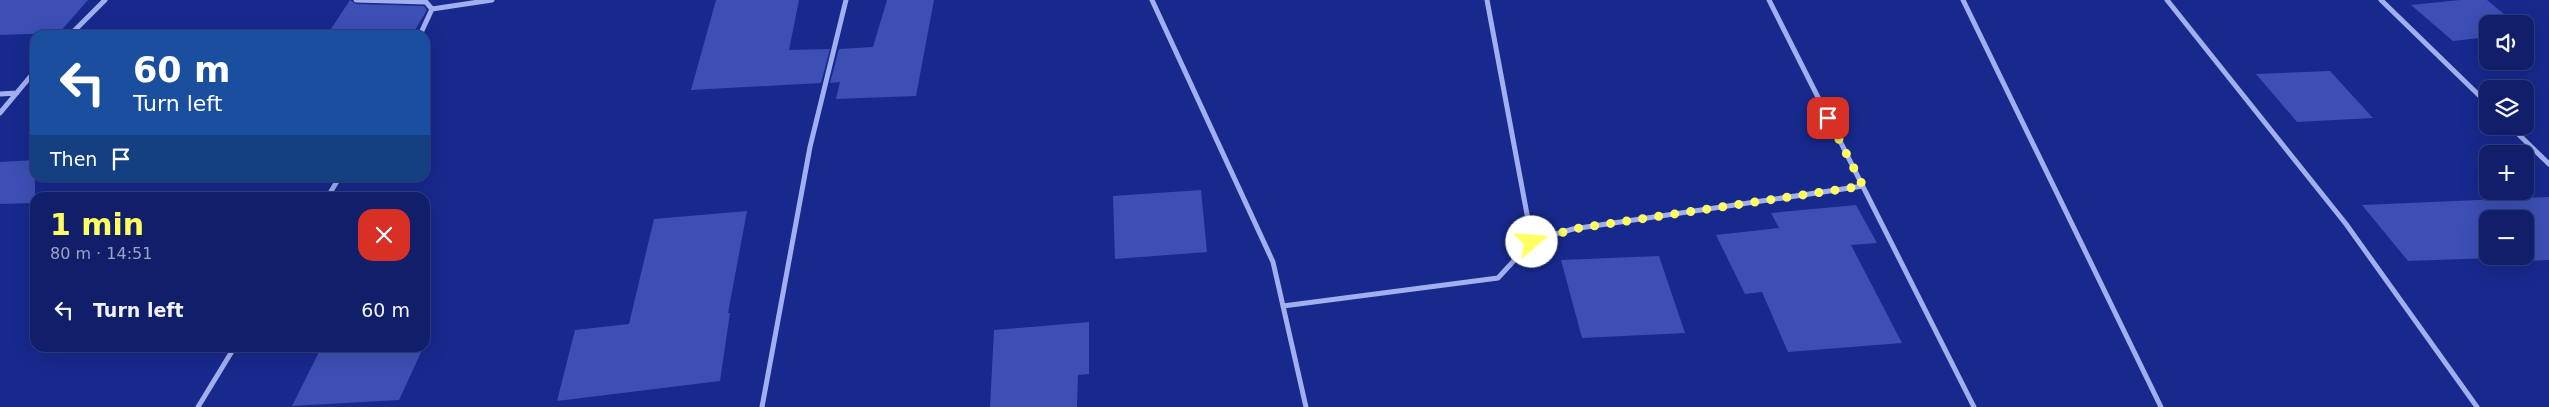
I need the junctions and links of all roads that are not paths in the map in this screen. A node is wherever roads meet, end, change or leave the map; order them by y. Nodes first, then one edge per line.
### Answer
1 (104, 0) edge
2 (356, 0) edge
3 (492, 0) edge
4 (846, 0) edge
5 (1152, 0) edge
6 (1487, 0) edge
7 (1769, 0) edge
8 (1962, 0) edge
9 (2167, 0) edge
10 (2381, 0) edge
11 (432, 9) junction
12 (75, 30) edge
13 (422, 30) edge
14 (30, 77) edge
15 (0, 94) edge
16 (16, 94) junction
17 (2479, 95) edge
18 (0, 113) edge
19 (2519, 135) edge
20 (2549, 164) edge
21 (1863, 186) junction
22 (1532, 242) junction
23 (1283, 306) junction
24 (232, 352) edge
25 (198, 407) edge
26 (762, 407) edge
27 (1306, 407) edge
28 (1974, 407) edge
29 (2161, 407) edge
30 (2477, 407) edge

1 - 12 street
2 - 11 street
3 - 11 street
4 - 26 street
5 - 23 street
6 - 22 street
7 - 21 street
8 - 29 street
9 - 30 street
10 - 17 street
11 - 13 street
14 - 16 street
15 - 16 street
16 - 18 street
19 - 20 street
21 - 22 street
21 - 28 street
22 - 23 street
23 - 27 street
24 - 25 street

